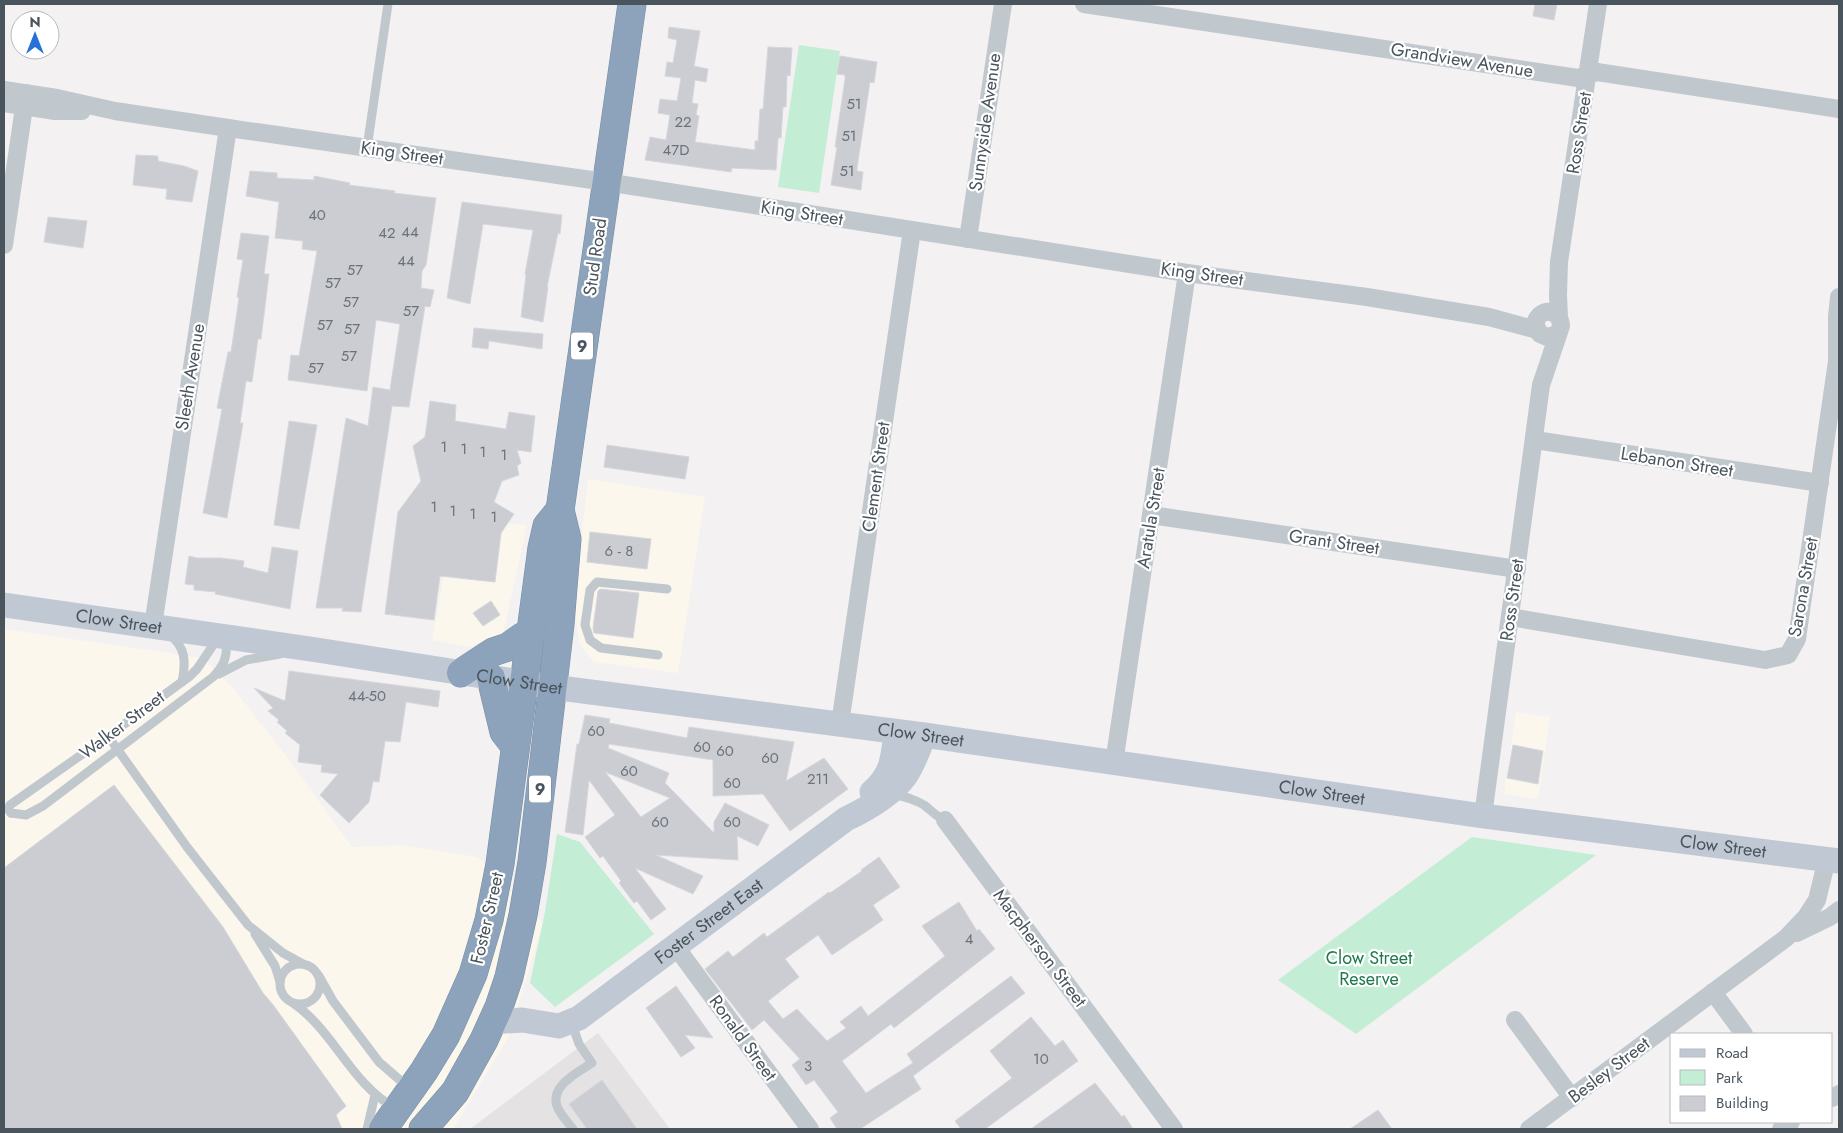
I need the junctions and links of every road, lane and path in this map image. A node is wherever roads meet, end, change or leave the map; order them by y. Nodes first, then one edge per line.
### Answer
1 (388, 4) edge
2 (632, 4) edge
3 (1003, 4) edge
4 (1084, 4) edge
5 (1598, 4) edge
6 (1588, 75) junction
7 (4, 90) edge
8 (25, 100) junction
9 (4, 103) edge
10 (1839, 109) edge
11 (228, 128) junction
12 (367, 148) junction
13 (606, 182) junction
14 (912, 230) junction
15 (968, 239) junction
16 (4, 245) edge
17 (1559, 262) junction
18 (1187, 273) junction
19 (1839, 298) edge
20 (1539, 322) junction
21 (1558, 326) junction
22 (1541, 385) junction
23 (1535, 440) junction
24 (1820, 483) junction
25 (560, 510) junction
26 (1151, 515) junction
27 (1517, 569) junction
28 (667, 589) dead end
29 (4, 605) edge
30 (1510, 617) junction
31 (156, 627) junction
32 (531, 634) junction
33 (223, 637) junction
34 (317, 650) junction
35 (658, 655) dead end
36 (461, 672) junction
37 (214, 677) junction
38 (491, 678) junction
39 (182, 682) junction
40 (523, 682) junction
41 (552, 687) junction
42 (840, 724) junction
43 (896, 732) junction
44 (924, 735) junction
45 (108, 736) junction
46 (516, 748) junction
47 (117, 749) junction
48 (1114, 763) junction
49 (886, 793) junction
50 (7, 808) edge
51 (1483, 816) junction
52 (846, 819) junction
53 (945, 820) joint
54 (1833, 860) edge
55 (1839, 910) edge
56 (252, 930) junction
57 (1786, 938) junction
58 (676, 947) junction
59 (303, 964) junction
60 (319, 976) junction
61 (280, 985) junction
62 (1713, 992) junction
63 (293, 1003) junction
64 (1515, 1020) dead end
65 (493, 1022) junction
66 (571, 1022) junction
67 (1743, 1033) edge
68 (375, 1095) junction
69 (1572, 1098) junction
70 (397, 1109) edge
71 (427, 1125) edge
72 (367, 1129) edge
73 (573, 1129) edge
74 (810, 1129) edge
75 (1174, 1129) edge
76 (1529, 1129) edge

1 - 12 lane
2 - 13 highway, Stud Road / 9
3 - 15 street, Sunnyside Avenue
4 - 6 street, Grandview Avenue
5 - 6 street, Ross Street
6 - 10 street, Grandview Avenue
6 - 17 street, Ross Street
7 - 8 street, King Street
8 - 9 street, King Street
8 - 11 street, King Street
8 - 16 street
11 - 12 street, King Street
11 - 31 street, Sleeth Avenue
12 - 13 street, King Street
13 - 14 street, King Street
13 - 25 highway, Stud Road / 9
14 - 15 street, King Street
14 - 42 street, Clement Street
15 - 18 street, King Street
17 - 20 street, Ross Street
17 - 21 street, Ross Street
18 - 20 street, King Street
18 - 26 street, Aratula Street
19 - 24 street, Sarona Street
20 - 21 street
20 - 21 street
20 - 22 street, Ross Street
21 - 22 street, Ross Street
22 - 23 street, Ross Street
23 - 24 street, Lebanon Street
23 - 27 street, Ross Street
24 - 30 street, Sarona Street
25 - 32 highway, Stud Road / 9
25 - 41 highway, Stud Road / 9
26 - 27 street, Grant Street
26 - 48 street, Aratula Street
27 - 30 street, Ross Street
28 - 35 lane
29 - 31 main road, Clow Street
30 - 51 street, Ross Street
31 - 33 main road, Clow Street
31 - 39 lane
32 - 36 highway
32 - 40 highway, Stud Road / 9
33 - 34 main road, Clow Street
33 - 37 lane, Walker Street
33 - 39 lane, Walker Street
34 - 36 main road, Clow Street
34 - 37 lane
36 - 38 main road, Clow Street
37 - 47 lane, Walker Street
38 - 40 main road, Clow Street
38 - 46 highway
39 - 45 lane, Walker Street
40 - 41 main road, Clow Street
40 - 46 highway, Foster Street / 9
41 - 42 main road, Clow Street
41 - 65 highway, Foster Street / 9
42 - 43 main road, Clow Street
43 - 44 main road, Clow Street
43 - 52 main road, Foster Street East
44 - 48 main road, Clow Street
44 - 49 main road, Foster Street East
45 - 47 lane
45 - 50 lane, Walker Street
46 - 70 highway, Foster Street / 9
47 - 50 lane, Walker Street
47 - 56 lane
48 - 51 main road, Clow Street
49 - 52 main road, Foster Street East
49 - 53 lane, Macpherson Street
51 - 54 main road, Clow Street
52 - 58 main road, Foster Street East
53 - 75 street, Macpherson Street
54 - 57 street, Besley Street
55 - 57 street, Besley Street
56 - 59 lane
56 - 61 lane
57 - 62 street, Besley Street
58 - 66 main road, Foster Street East
58 - 74 street, Ronald Street
59 - 60 lane
59 - 61 lane
60 - 63 lane
60 - 70 lane
61 - 63 lane
62 - 67 street
62 - 69 street, Besley Street
63 - 68 lane
64 - 69 street
65 - 66 main road
65 - 71 highway, Foster Street / 9
66 - 73 lane
68 - 70 lane
68 - 72 lane
69 - 76 street, Besley Street
70 - 71 highway

